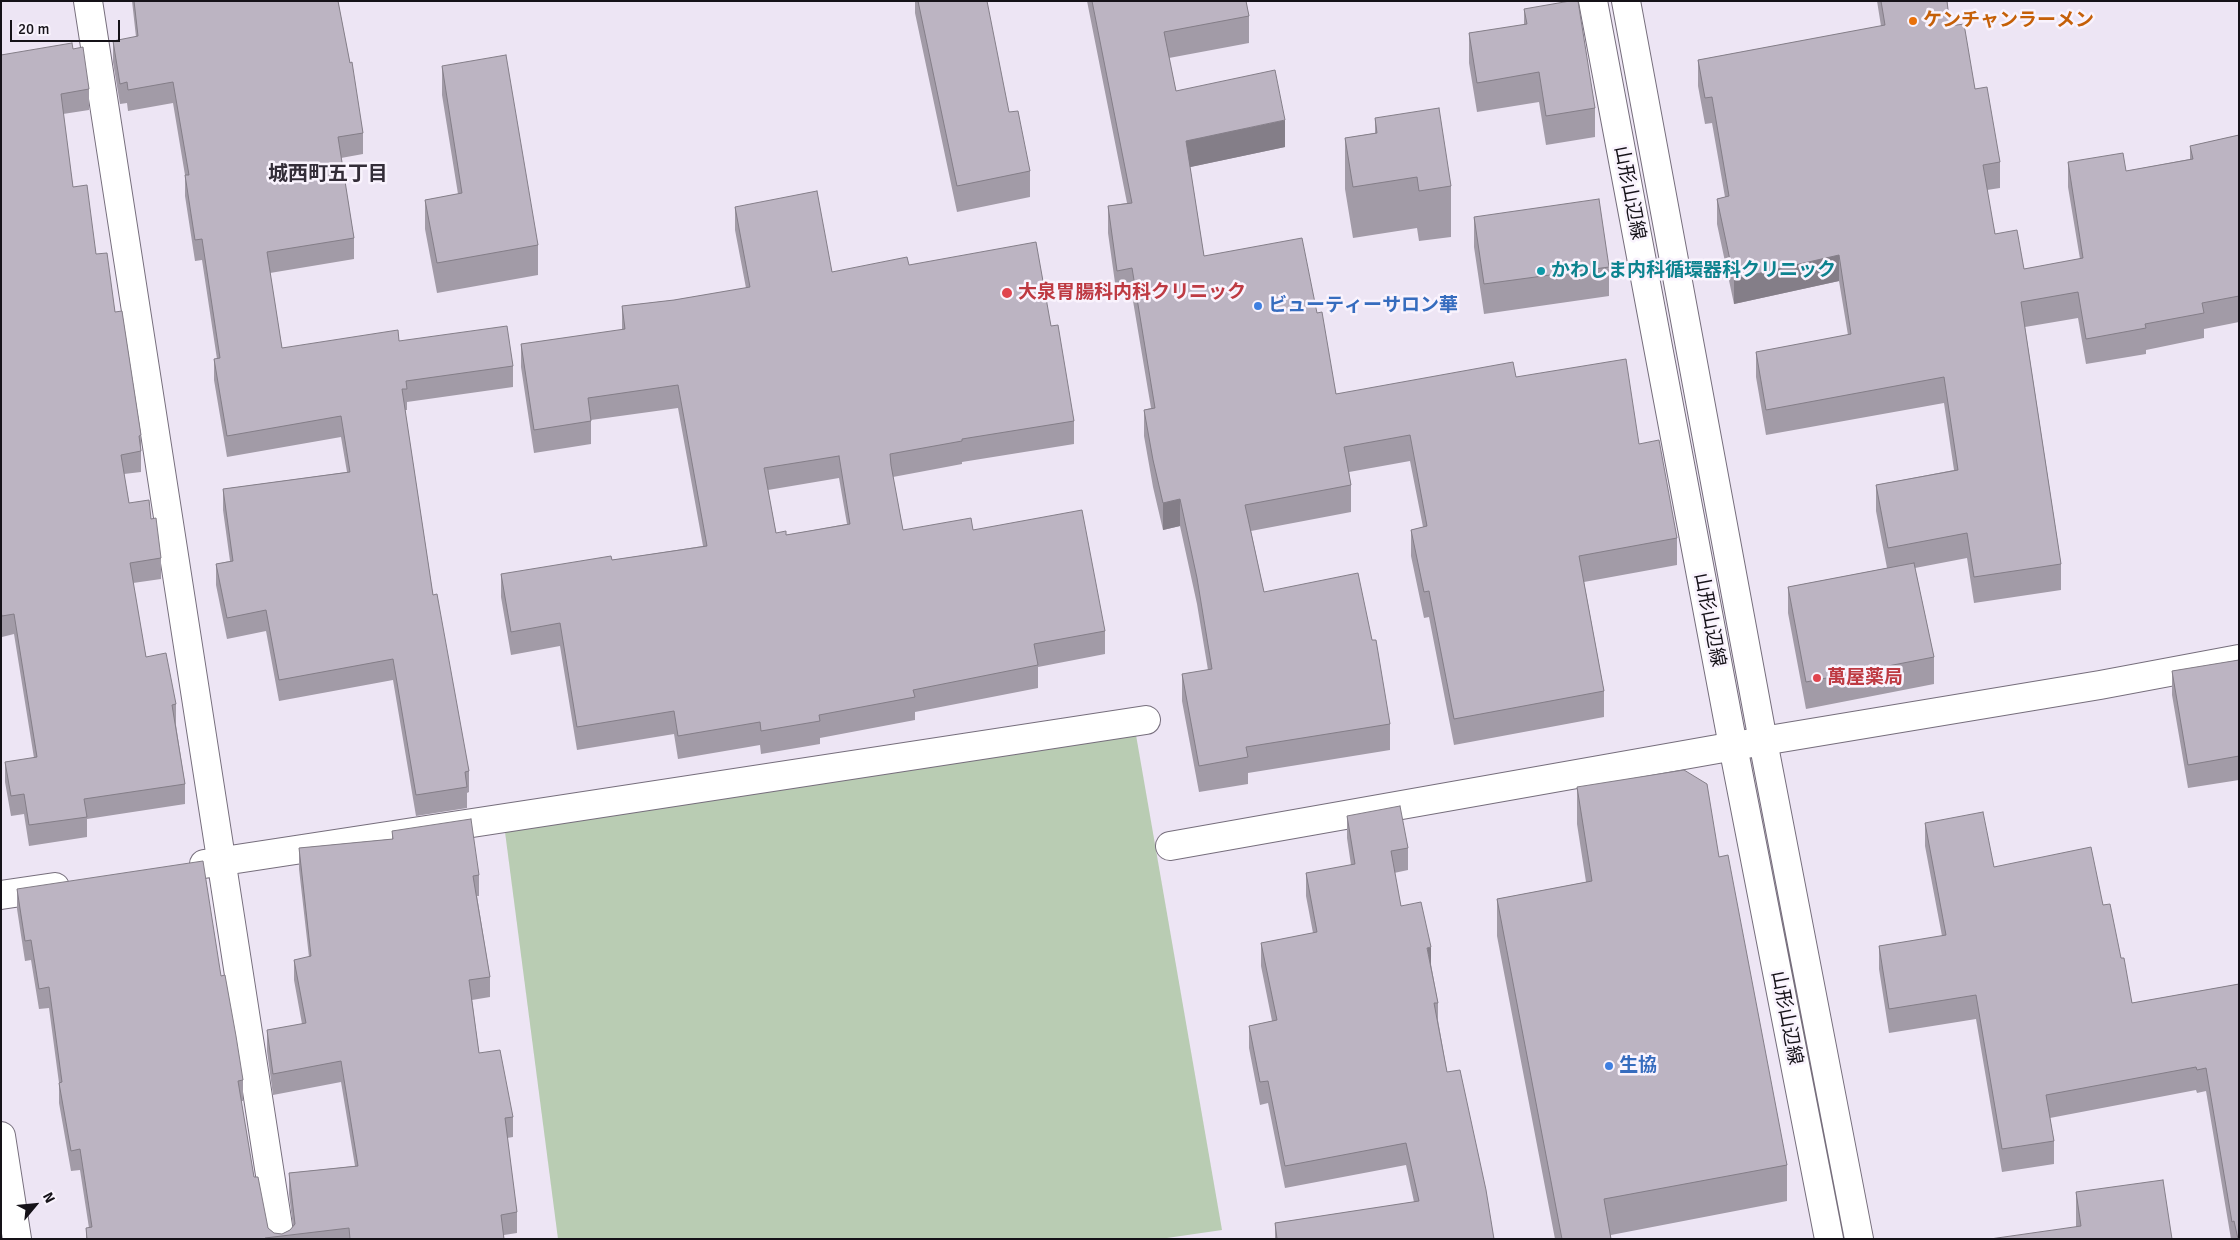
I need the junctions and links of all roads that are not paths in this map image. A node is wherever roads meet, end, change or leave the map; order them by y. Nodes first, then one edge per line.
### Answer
1 (88, 1) edge
2 (1593, 1) edge
3 (1626, 1) edge
4 (2239, 658) edge
5 (1146, 720) dead end
6 (1763, 741) junction
7 (1733, 746) junction
8 (1170, 846) dead end
9 (221, 861) junction
10 (182, 867) edge
11 (78, 883) edge
12 (1, 895) edge
13 (1, 1136) edge
14 (17, 1239) edge
15 (280, 1239) edge
16 (1829, 1239) edge
17 (1859, 1239) edge

1 - 9 street
2 - 7 street, 山形山辺線
3 - 6 street, 山形山辺線
4 - 6 street
5 - 9 street
6 - 7 street
6 - 17 street, 山形山辺線
7 - 8 street
7 - 16 street, 山形山辺線
9 - 10 street
9 - 15 street
11 - 12 street
13 - 14 street

